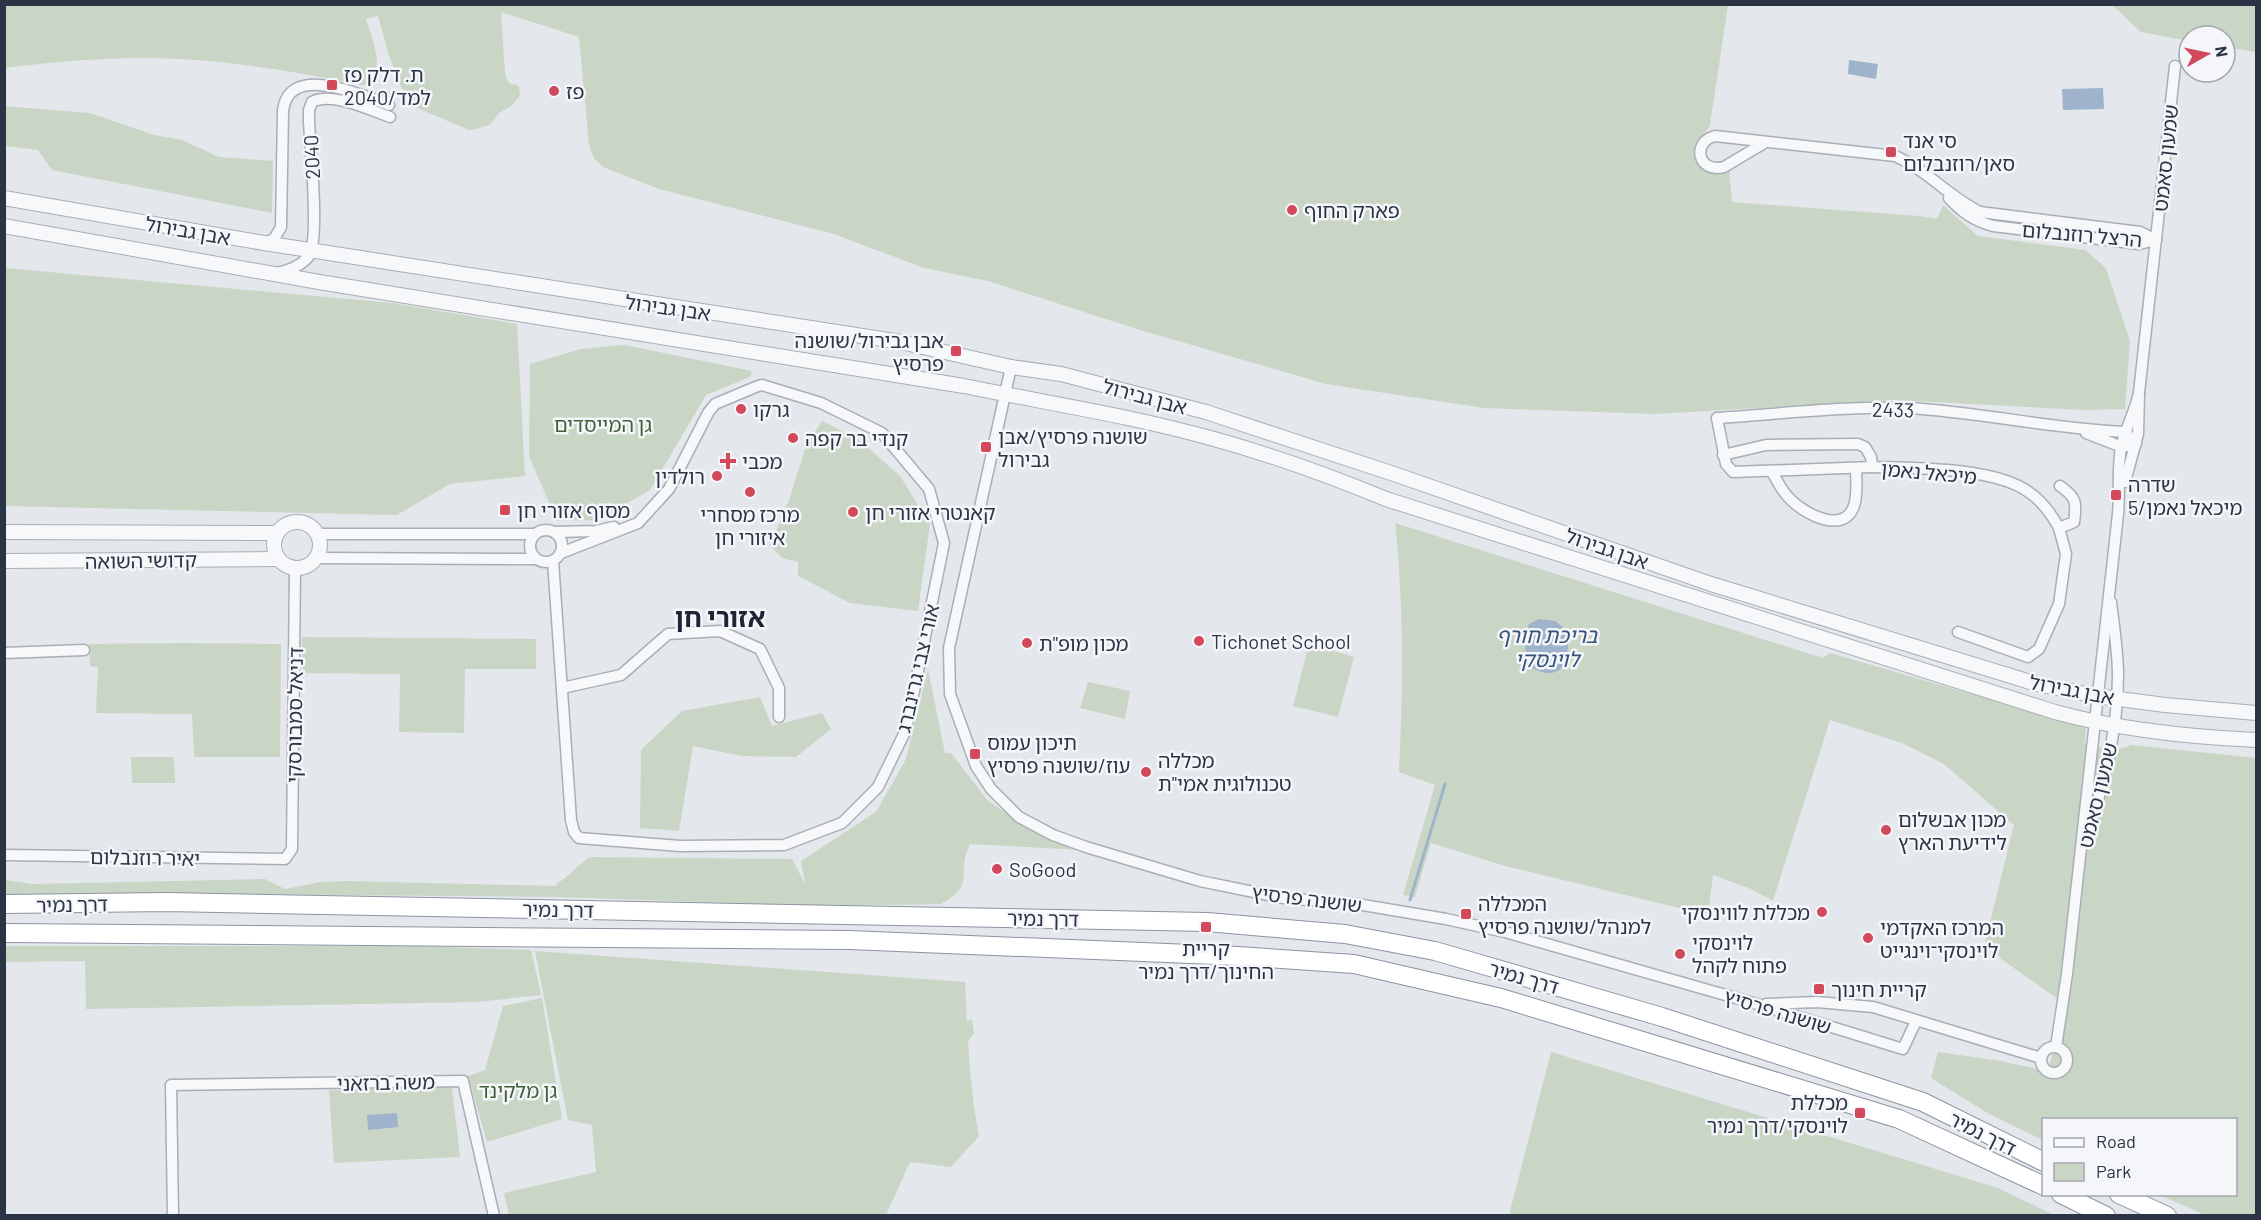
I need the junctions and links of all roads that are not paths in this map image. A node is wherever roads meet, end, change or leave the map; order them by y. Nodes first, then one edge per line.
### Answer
1 (2175, 66) dead end
2 (389, 105) dead end
3 (390, 117) dead end
4 (1766, 142) junction
5 (4, 198) edge
6 (4, 226) edge
7 (2156, 240) junction
8 (264, 243) junction
9 (312, 250) junction
10 (276, 273) junction
11 (1011, 367) junction
12 (2139, 393) junction
13 (1006, 394) junction
14 (2069, 427) junction
15 (2125, 432) junction
16 (2136, 444) junction
17 (2122, 447) junction
18 (1724, 455) junction
19 (1872, 467) junction
20 (1856, 468) junction
21 (1772, 472) junction
22 (2060, 486) dead end
23 (2118, 514) junction
24 (638, 523) junction
25 (2059, 528) junction
26 (4, 532) edge
27 (554, 532) junction
28 (277, 533) junction
29 (317, 534) junction
30 (534, 534) junction
31 (557, 557) junction
32 (317, 558) junction
33 (278, 559) junction
34 (536, 559) junction
35 (4, 561) edge
36 (295, 568) junction
37 (2110, 573) junction
38 (1958, 632) dead end
39 (84, 650) dead end
40 (4, 653) edge
41 (562, 688) junction
42 (2096, 696) junction
43 (2116, 698) junction
44 (2256, 713) edge
45 (779, 717) dead end
46 (2093, 722) junction
47 (2113, 725) junction
48 (2256, 740) edge
49 (4, 855) edge
50 (285, 859) joint
51 (2077, 873) junction
52 (4, 904) edge
53 (4, 933) edge
54 (1757, 1004) junction
55 (1916, 1021) junction
56 (2056, 1047) junction
57 (2042, 1058) junction
58 (2042, 1162) edge
59 (2042, 1186) edge
60 (2065, 1196) edge
61 (2124, 1196) edge
62 (173, 1215) edge
63 (494, 1215) edge
64 (2106, 1215) edge
65 (2167, 1215) edge

1 - 7 street, שמעון סאמט
2 - 8 street, 2040
3 - 9 street, 2040
4 - 4 street, הרצל רוזנבלום
4 - 7 street, הרצל רוזנבלום
5 - 8 street, אבן גבירול
6 - 10 street, אבן גבירול
7 - 12 street, שמעון סאמט
8 - 9 street, אבן גבירול
9 - 10 street
9 - 11 street, אבן גבירול
10 - 13 street, אבן גבירול
11 - 13 street, שושנה פרסיץ
11 - 42 street, אבן גבירול
12 - 15 street, שמעון סאמט
12 - 16 street, שמעון סאמט
13 - 46 street, אבן גבירול
13 - 54 street, שושנה פרסיץ
14 - 15 street, 2433
14 - 17 street, 2433
14 - 18 street, 2433
15 - 16 street
15 - 17 street, שמעון סאמט
16 - 17 street
16 - 23 street, שמעון סאמט
17 - 23 street, שמעון סאמט
18 - 19 street, מיכאל נאמן
18 - 21 street
19 - 20 street
19 - 25 street, מיכאל נאמן
20 - 21 street
20 - 21 street
22 - 25 street
23 - 37 street, שמעון סאמט
24 - 27 street
24 - 31 street, אורי צבי גרינברג
24 - 41 street, אורי צבי גרינברג
25 - 38 street, מיכאל נאמן
26 - 28 street, קדושי השואה
27 - 30 street
27 - 31 street
28 - 29 street
28 - 33 street
29 - 30 street
29 - 32 street
30 - 34 street
31 - 34 street
31 - 41 street, אורי צבי גרינברג
32 - 34 street
32 - 36 street
33 - 35 street, קדושי השואה
33 - 36 street
36 - 50 street, דניאל סמבורסקי
37 - 42 street, שמעון סאמט
37 - 43 street, שמעון סאמט
39 - 40 street
41 - 45 street
42 - 43 street, אבן גבירול
42 - 46 street, שמעון סאמט
43 - 44 street, אבן גבירול
43 - 47 street, שמעון סאמט
46 - 47 street, אבן גבירול
46 - 51 street, שמעון סאמט
47 - 48 street, אבן גבירול
47 - 51 street, שמעון סאמט
49 - 50 street, יאיר רוזנבלום
51 - 56 street, שמעון סאמט
52 - 58 highway, דרך נמיר
53 - 59 highway, דרך נמיר
54 - 55 street
54 - 55 street, שושנה פרסיץ
55 - 57 street
56 - 57 street
56 - 57 street
60 - 64 highway
61 - 65 highway
62 - 63 street, משה ברזאני

